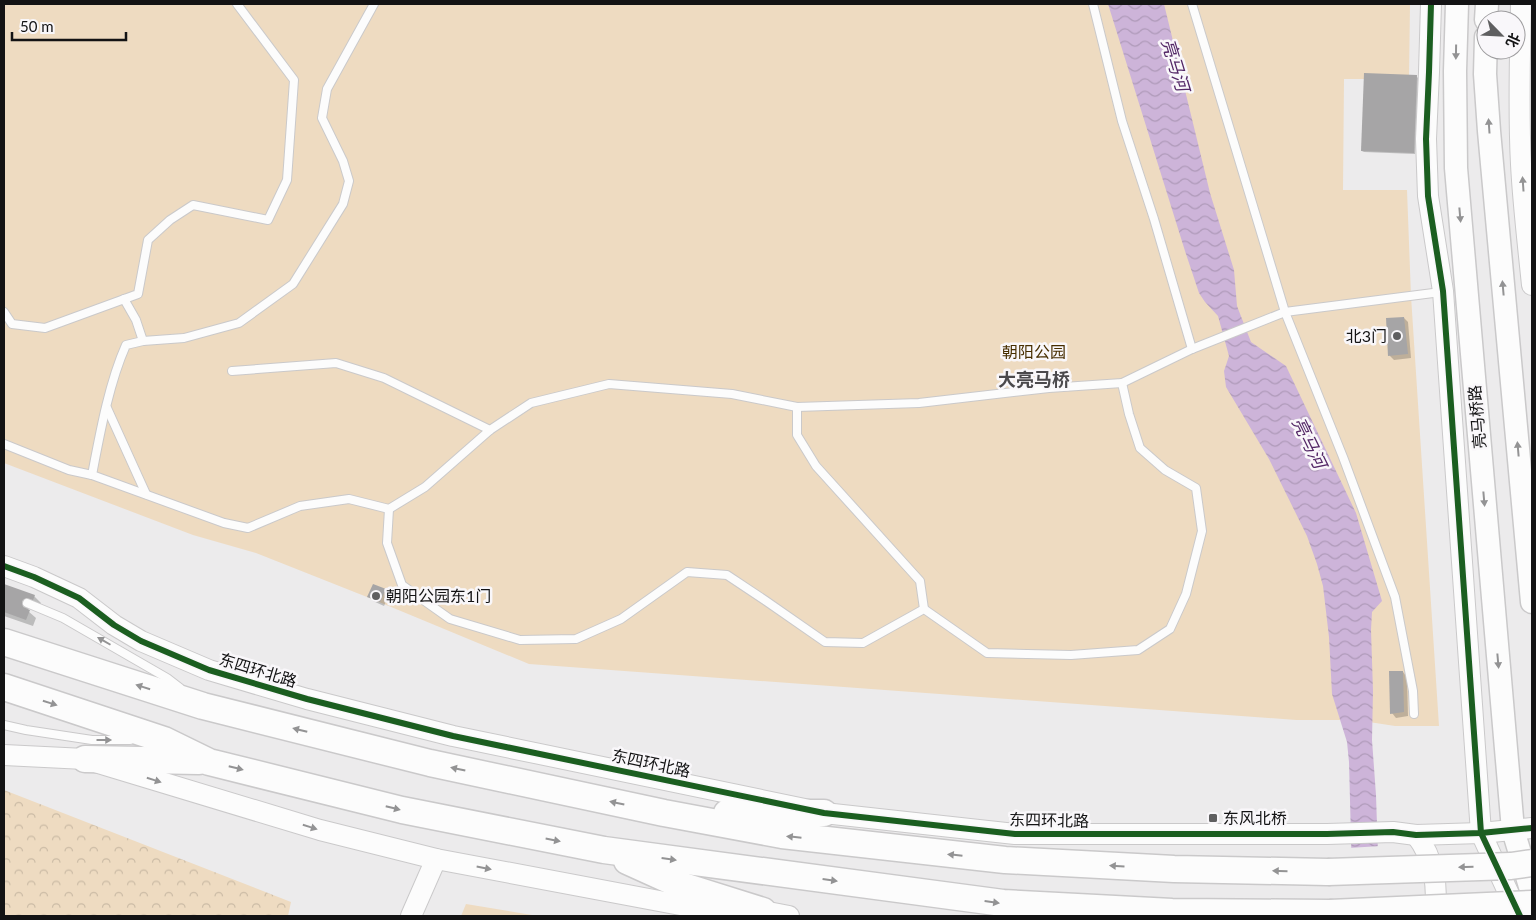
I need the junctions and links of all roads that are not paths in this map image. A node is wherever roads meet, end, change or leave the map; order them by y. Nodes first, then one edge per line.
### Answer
1 (237, 4) edge
2 (374, 4) edge
3 (1093, 4) edge
4 (1192, 4) edge
5 (1431, 4) edge
6 (1457, 4) edge
7 (1521, 4) edge
8 (1485, 60) edge
9 (1532, 285) edge
10 (1443, 291) junction
11 (124, 299) junction
12 (4, 312) edge
13 (1285, 312) junction
14 (143, 341) junction
15 (1192, 350) junction
16 (232, 370) dead end
17 (1122, 383) junction
18 (1450, 386) junction
19 (797, 407) junction
20 (107, 408) junction
21 (490, 430) junction
22 (4, 444) edge
23 (1482, 469) junction
24 (92, 475) junction
25 (146, 494) junction
26 (390, 509) junction
27 (4, 566) edge
28 (1532, 602) edge
29 (26, 603) dead end
30 (924, 609) junction
31 (4, 642) edge
32 (4, 687) edge
33 (203, 706) junction
34 (1414, 714) dead end
35 (4, 725) edge
36 (164, 740) junction
37 (4, 754) edge
38 (85, 759) junction
39 (209, 762) junction
40 (664, 813) junction
41 (824, 813) junction
42 (1522, 829) edge
43 (1481, 833) junction
44 (1416, 836) junction
45 (604, 850) junction
46 (436, 859) junction
47 (1532, 864) edge
48 (1532, 893) edge
49 (1532, 904) edge
50 (763, 910) junction
51 (411, 916) edge
52 (789, 916) edge
53 (1434, 916) edge
54 (1520, 916) edge

1 - 11 lane
2 - 14 lane
3 - 15 lane
4 - 13 lane
5 - 10 street
6 -> 23 main road, 亮马桥路
9 -> 7 street
28 -> 8 main road
10 - 13 lane
10 - 18 street
11 - 12 lane
11 - 14 lane
13 - 15 lane
13 - 34 lane
14 - 20 lane
15 - 17 lane
16 - 21 lane
17 - 19 lane
17 - 30 lane
18 - 23 street
18 - 43 street
19 - 21 lane
19 - 30 lane
20 - 24 lane
20 - 25 lane
21 - 26 lane
22 - 24 lane
23 -> 42 main road, 亮马桥路
24 - 25 lane
25 - 26 lane
26 - 30 lane
27 - 41 street, 东四环北路
33 -> 29 lane
33 -> 31 highway
32 -> 36 highway
40 -> 33 highway
35 -> 36 lane
36 - 39 highway
37 - 38 street
38 - 39 highway
38 -> 46 street
39 -> 45 highway
40 - 41 highway
47 -> 40 highway, bridge
41 - 44 street, 东四环北路
42 - 43 street
42 - 48 main road, 亮马桥路
43 - 44 street
43 - 54 street
44 - 53 street
45 -> 49 highway, bridge
45 - 50 highway
46 -> 50 street
46 - 51 street
50 - 52 street

